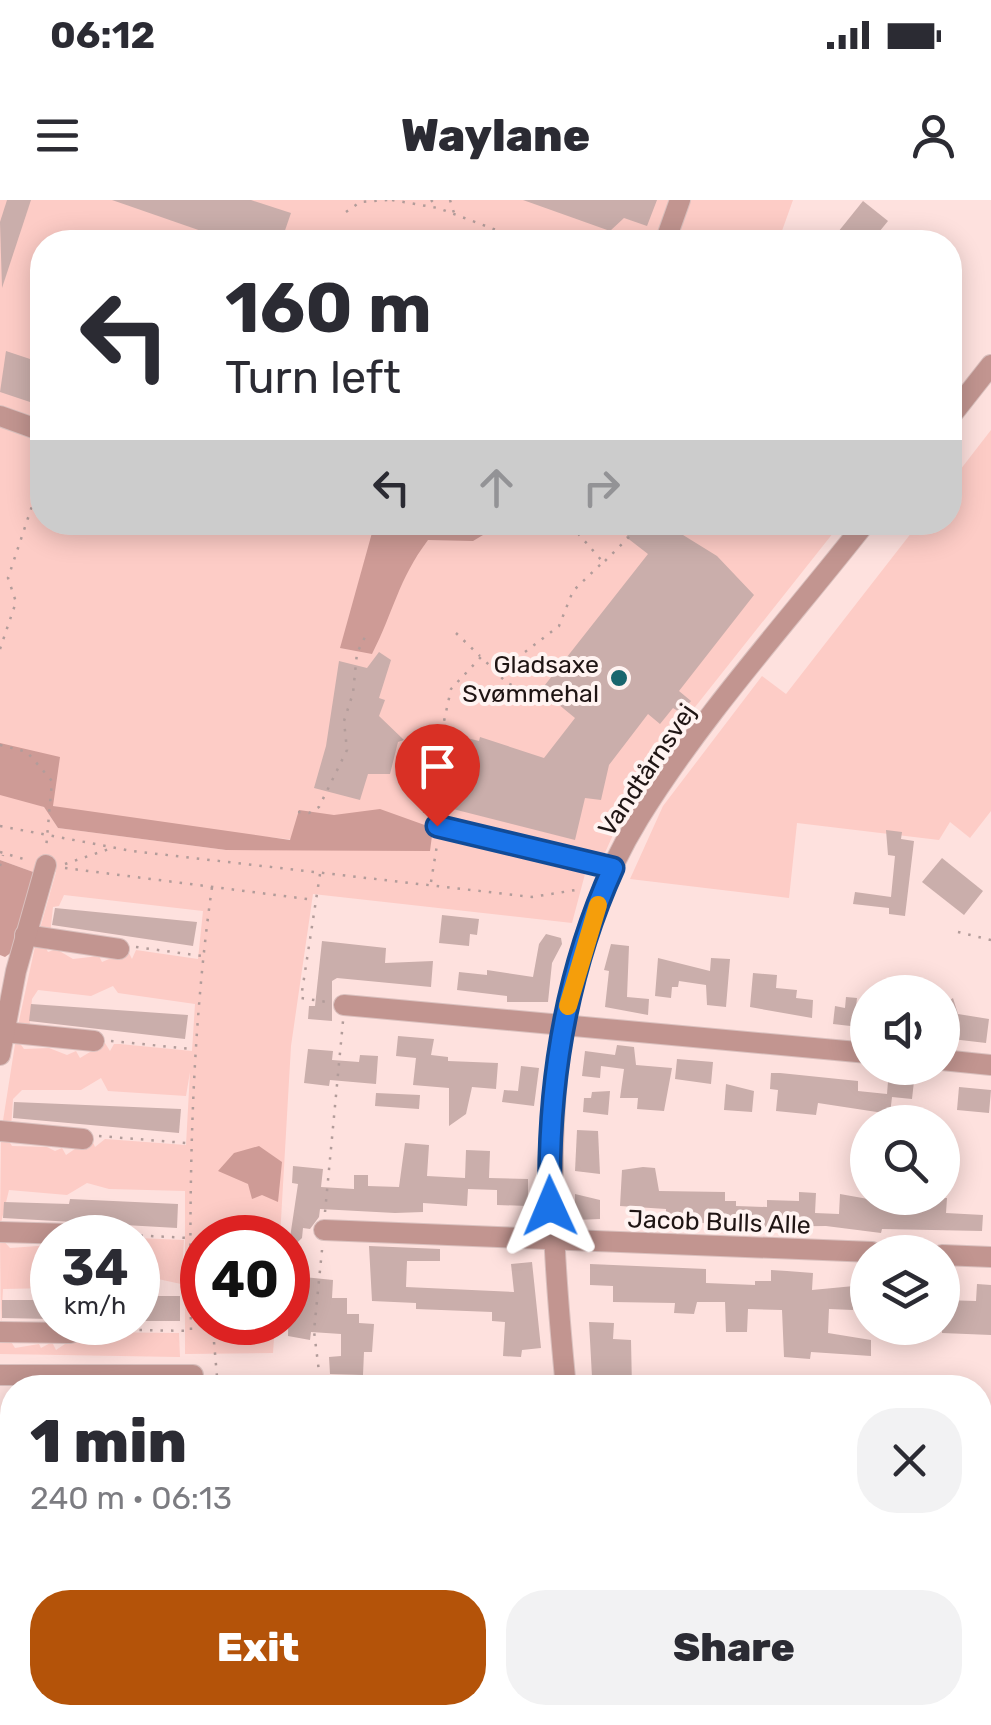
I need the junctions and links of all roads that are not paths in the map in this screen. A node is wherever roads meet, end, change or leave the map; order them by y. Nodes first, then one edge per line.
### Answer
1 (680, 200) edge
2 (669, 230) edge
3 (991, 364) edge
4 (962, 401) edge
5 (0, 416) edge
6 (30, 427) edge
7 (856, 535) edge
8 (437, 826) road end
9 (53, 866) road end
10 (613, 868) junction
11 (25, 935) junction
12 (120, 949) road end
13 (8, 970) edge
14 (344, 1005) road end
15 (564, 1024) junction
16 (4, 1032) junction
17 (94, 1040) road end
18 (850, 1051) edge
19 (0, 1055) edge
20 (960, 1061) edge
21 (991, 1064) edge
22 (0, 1131) edge
23 (83, 1139) road end
24 (324, 1230) road end
25 (0, 1232) edge
26 (30, 1233) edge
27 (551, 1240) junction
28 (850, 1251) edge
29 (960, 1256) edge
30 (991, 1257) edge
31 (0, 1332) edge
32 (30, 1332) edge
33 (0, 1375) edge
34 (193, 1375) dead end
35 (565, 1375) edge

1 - 2 street
3 - 4 street
5 - 6 street
7 - 10 street, Vandtårnsvej
8 - 10 street
9 - 11 street
10 - 15 street, Vandtårnsvej
11 - 12 street
11 - 13 street
13 - 16 street
14 - 15 street
15 - 18 street
15 - 27 street, Vandtårnsvej
16 - 17 street
16 - 19 street
20 - 21 street
22 - 23 street
24 - 27 street, Jacob Bulls Alle
25 - 26 street
27 - 28 street, Jacob Bulls Alle
27 - 35 street, Vandtårnsvej
29 - 30 street
31 - 32 street
33 - 34 street

